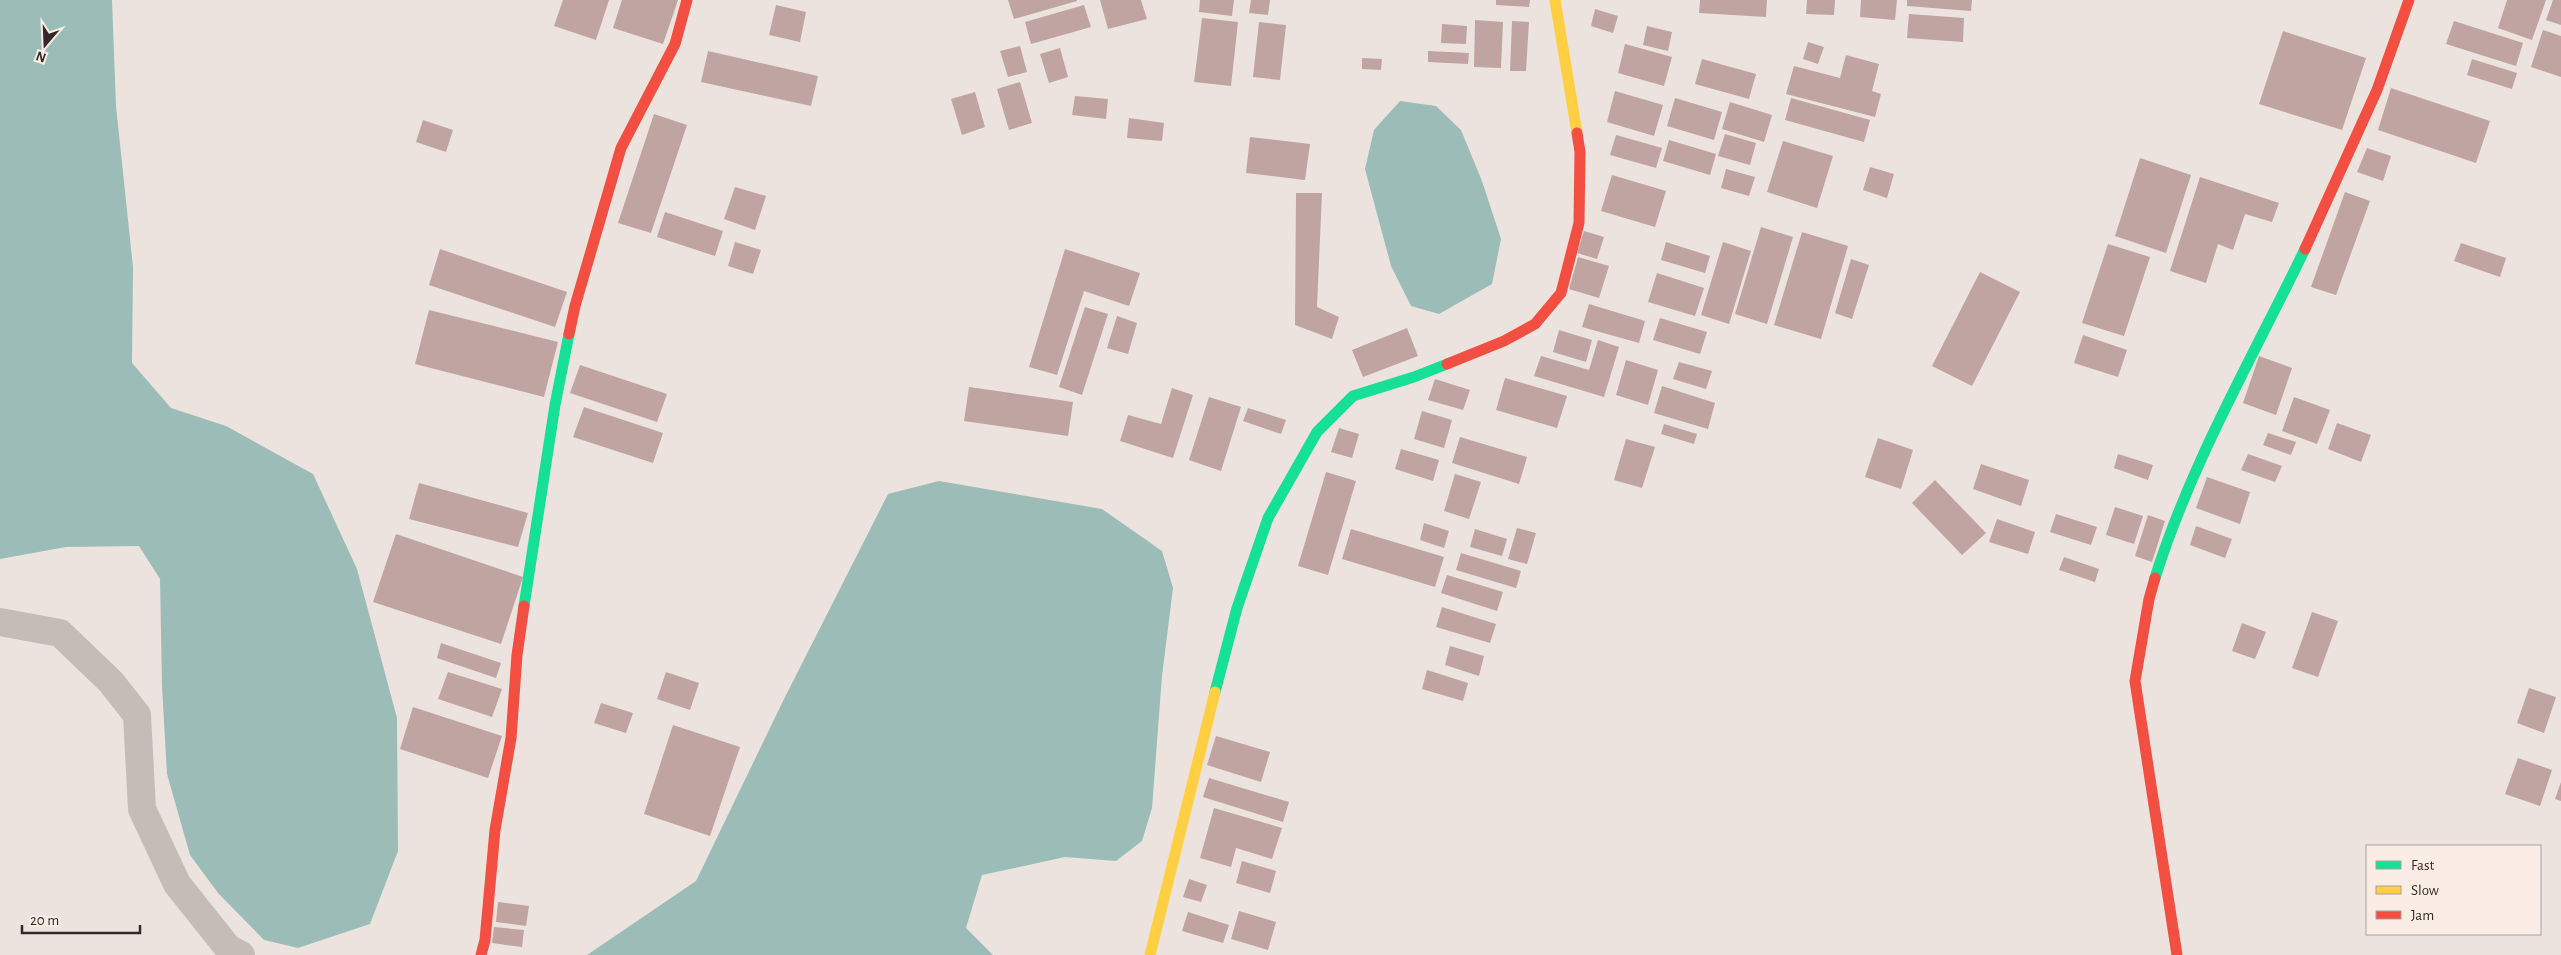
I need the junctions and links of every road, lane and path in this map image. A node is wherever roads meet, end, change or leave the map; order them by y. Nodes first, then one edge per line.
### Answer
1 (687, 0) edge
2 (1555, 0) edge
3 (2409, 0) edge
4 (0, 622) edge
5 (241, 955) edge
6 (481, 955) edge
7 (1150, 955) edge
8 (2177, 955) edge

1 - 6 street
2 - 7 street
3 - 8 street
4 - 5 street

